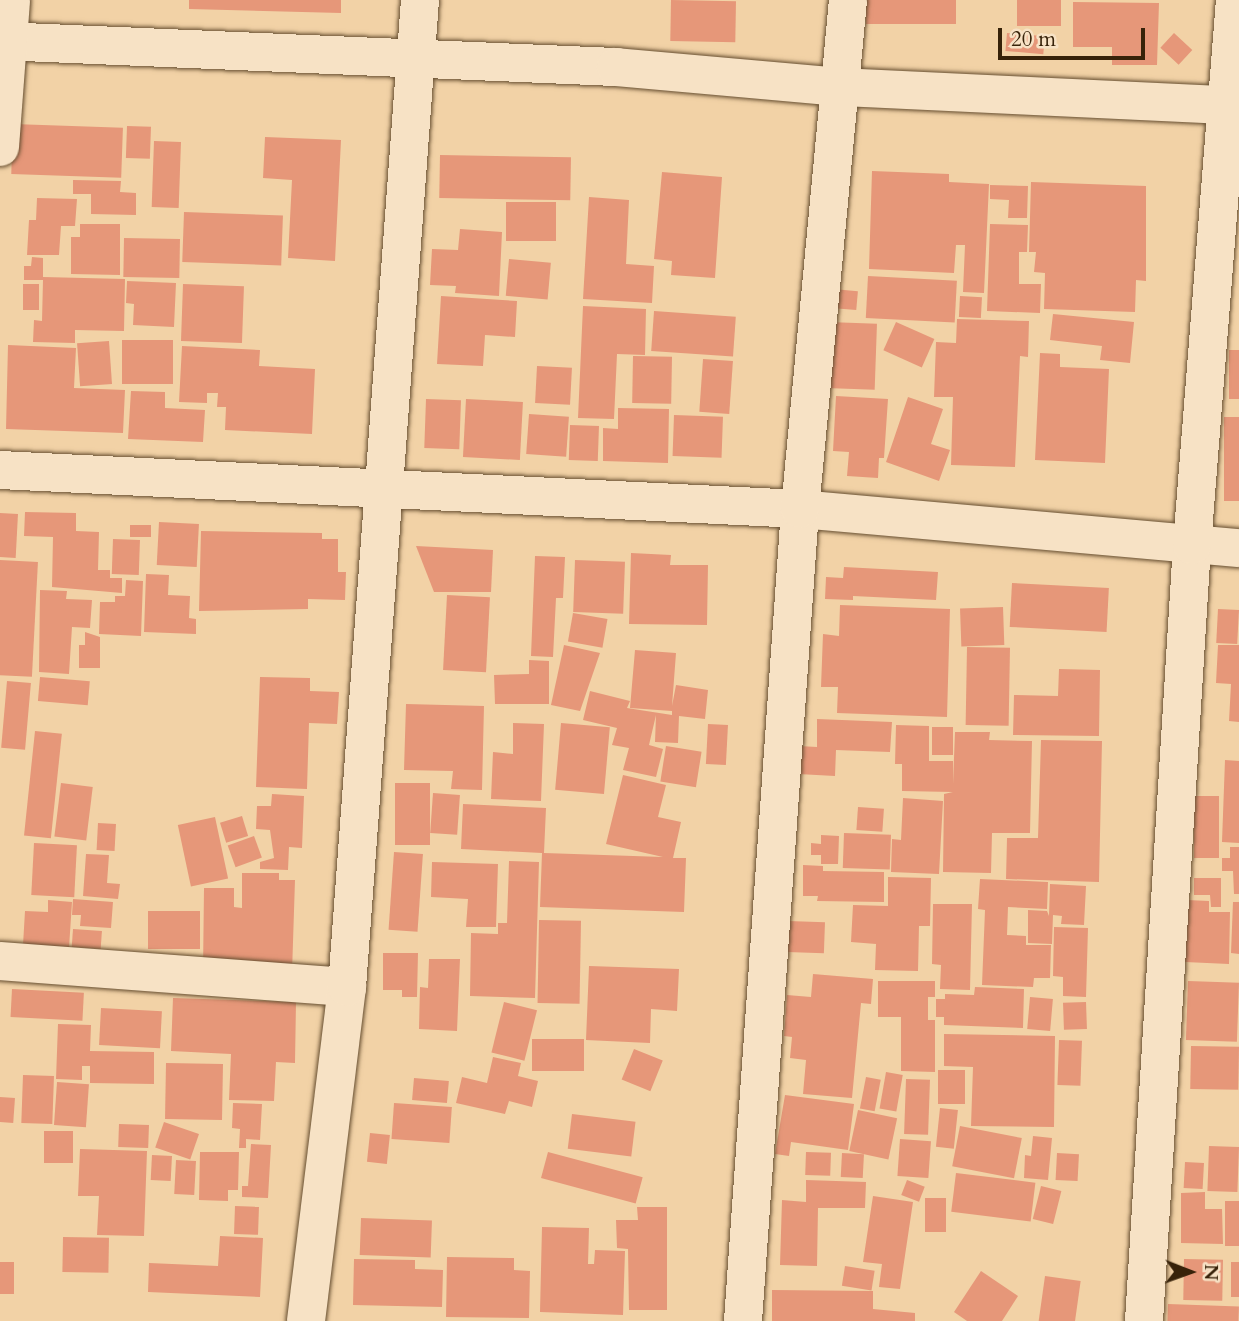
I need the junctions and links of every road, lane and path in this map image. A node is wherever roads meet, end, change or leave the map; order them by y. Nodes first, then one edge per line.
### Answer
1 (11, 0) edge
2 (420, 0) edge
3 (848, 0) edge
4 (1236, 0) edge
5 (4, 41) edge
6 (417, 58) junction
7 (841, 87) junction
8 (1234, 105) edge
9 (0, 147) edge
10 (0, 470) edge
11 (382, 488) junction
12 (800, 509) junction
13 (1192, 545) junction
14 (1239, 548) edge
15 (0, 961) edge
16 (347, 987) junction
17 (306, 1321) edge
18 (744, 1321) edge
19 (1144, 1321) edge

1 - 5 street
2 - 6 street
3 - 7 street
4 - 8 street
5 - 6 street
5 - 9 street
6 - 7 street
6 - 11 street
7 - 8 street
7 - 12 street
8 - 13 street
10 - 11 street
11 - 12 street
11 - 16 street
12 - 13 street
12 - 18 street
13 - 14 street
13 - 19 street
15 - 16 street
16 - 17 street

